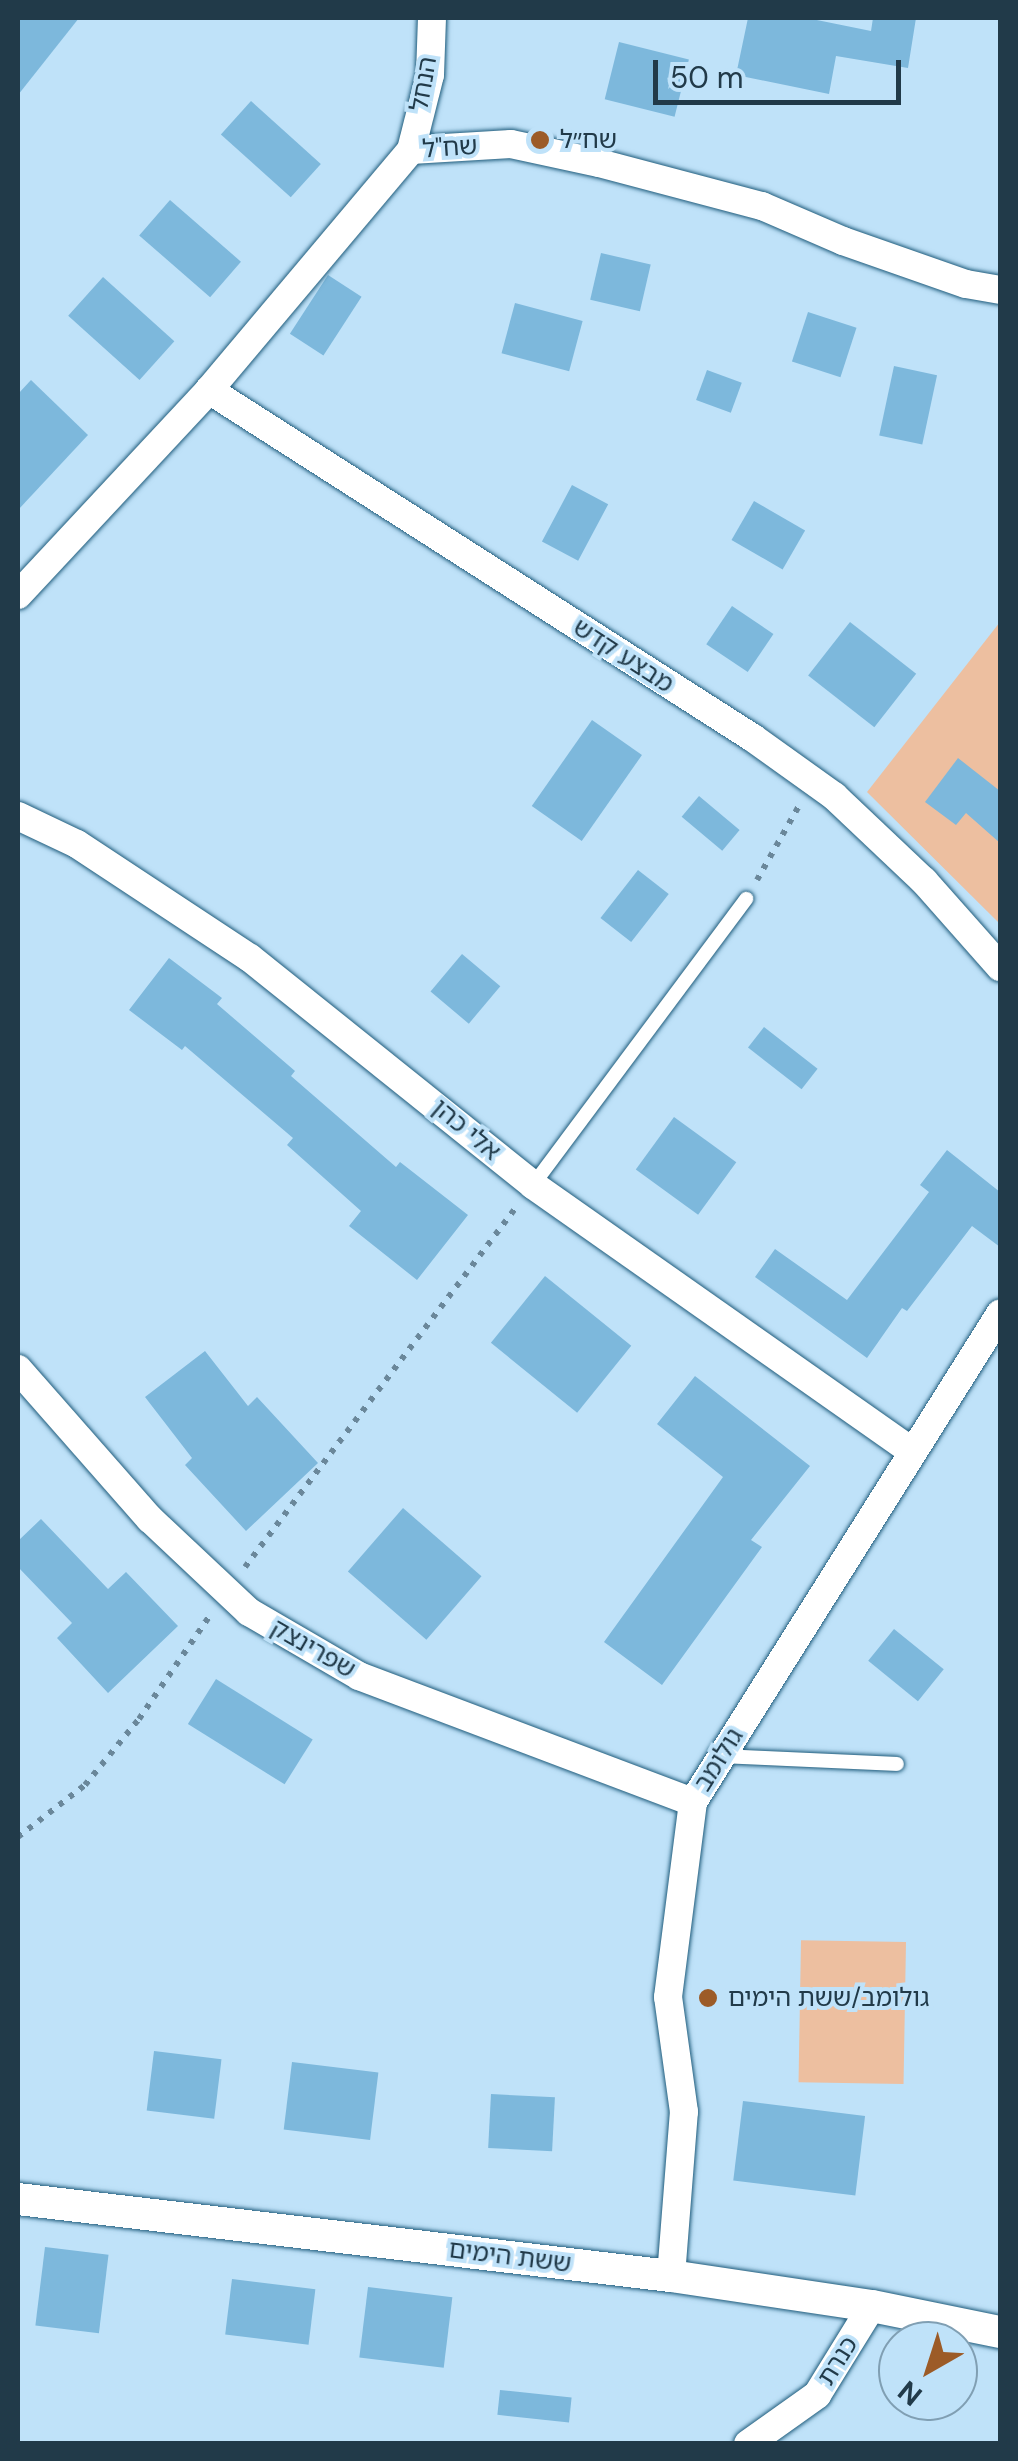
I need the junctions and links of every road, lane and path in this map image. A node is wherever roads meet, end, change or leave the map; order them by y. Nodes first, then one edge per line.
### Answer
1 (432, 18) edge
2 (411, 150) junction
3 (1000, 290) edge
4 (209, 390) junction
5 (18, 595) edge
6 (813, 782) junction
7 (18, 816) edge
8 (746, 899) joint
9 (1000, 967) edge
10 (533, 1185) junction
11 (1000, 1314) edge
12 (18, 1370) edge
13 (910, 1451) junction
14 (227, 1592) junction
15 (721, 1756) junction
16 (897, 1764) dead end
17 (693, 1802) junction
18 (18, 1838) edge
19 (18, 2199) edge
20 (671, 2276) junction
21 (872, 2306) junction
22 (1000, 2332) edge
23 (748, 2444) edge

1 - 2 street, הנחל
2 - 3 street, שח"ל
2 - 4 street, שח"ל
4 - 5 street, שח"ל
4 - 6 street, מבצע קדש
6 - 8 path
6 - 9 street, מבצע קדש
7 - 10 street, אלי כהן
8 - 10 lane
10 - 13 street, אלי כהן
10 - 14 path
11 - 13 street, גולומב
12 - 14 street, שפרינצק
13 - 15 street, גולומב
14 - 17 street, שפרינצק
14 - 18 path
15 - 16 lane
15 - 17 street, גולומב
17 - 20 street, גולומב
19 - 20 street, ששת הימים
20 - 21 street, ששת הימים
21 - 22 street, ששת הימים
21 - 23 street, כנרת

